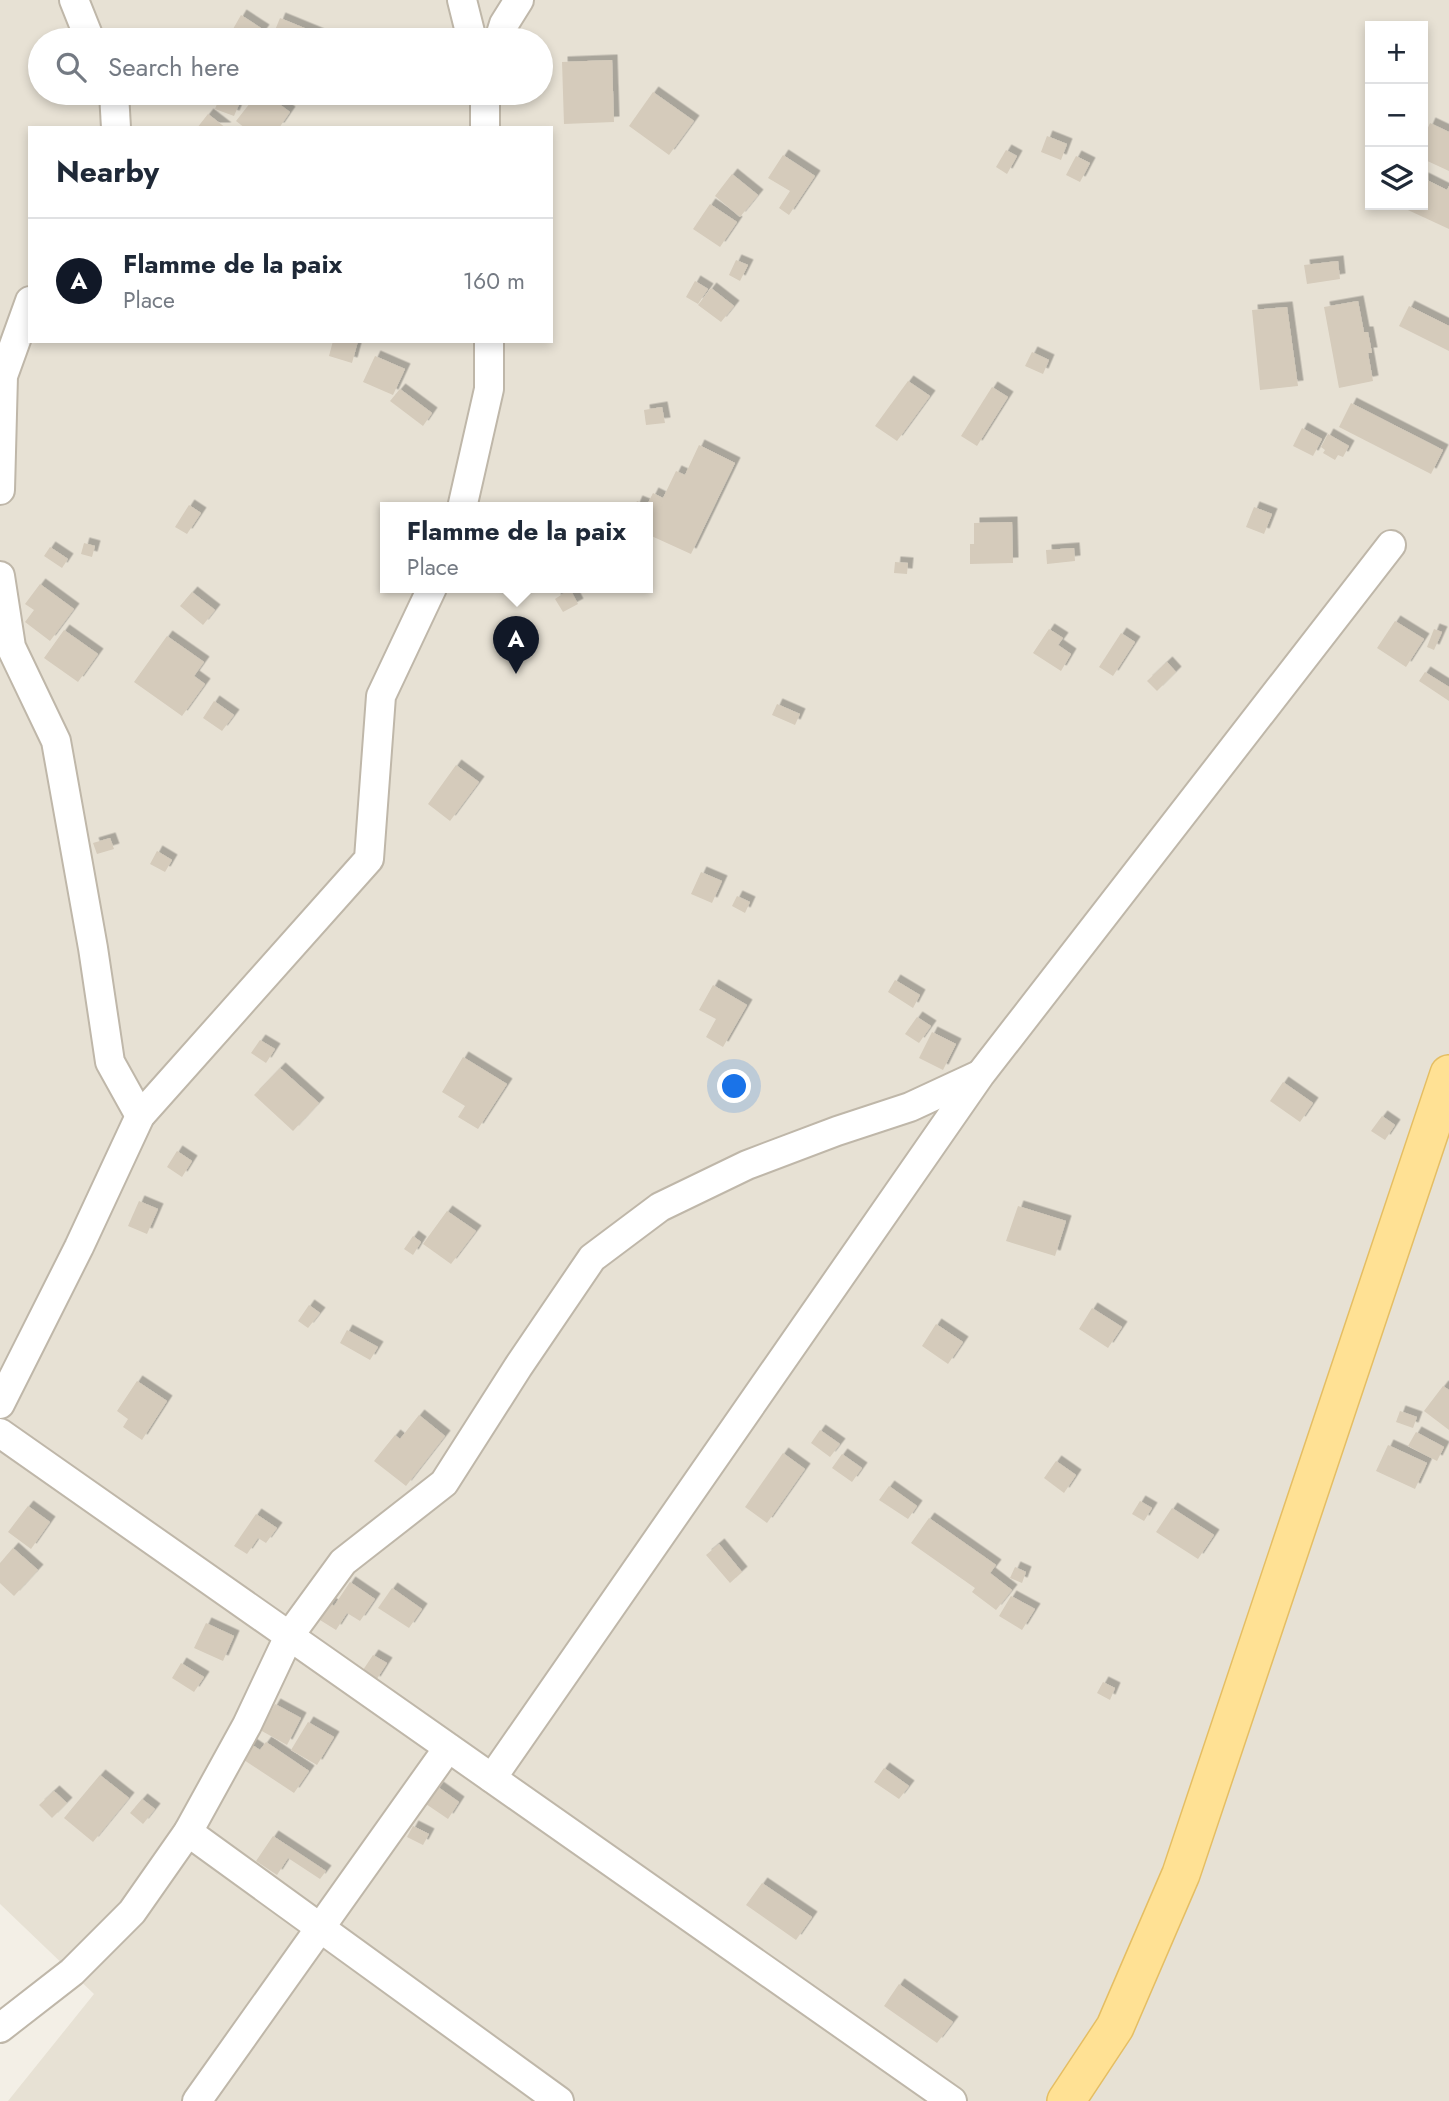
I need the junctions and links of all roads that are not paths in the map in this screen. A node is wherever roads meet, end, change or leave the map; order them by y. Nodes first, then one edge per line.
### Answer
1 (74, 0) edge
2 (462, 0) edge
3 (519, 0) edge
4 (85, 28) edge
5 (469, 28) edge
6 (503, 28) edge
7 (115, 105) edge
8 (485, 105) edge
9 (116, 126) edge
10 (485, 126) edge
11 (28, 306) edge
12 (489, 343) edge
13 (4, 354) edge
14 (0, 490) edge
15 (462, 502) edge
16 (1391, 545) dead end
17 (0, 576) edge
18 (430, 593) edge
19 (1449, 1074) edge
20 (980, 1075) junction
21 (140, 1115) junction
22 (0, 1404) edge
23 (0, 1433) edge
24 (289, 1636) junction
25 (448, 1748) junction
26 (492, 1778) junction
27 (188, 1832) junction
28 (320, 1928) junction
29 (0, 2028) edge
30 (197, 2101) edge
31 (559, 2101) edge
32 (952, 2101) edge
33 (1066, 2101) edge

1 - 4 street
2 - 5 street
3 - 6 street
7 - 9 street
8 - 10 street
11 - 13 street
12 - 15 street
13 - 14 street
16 - 20 street
17 - 21 street
18 - 21 street
19 - 33 main road
20 - 24 street
20 - 26 street
21 - 22 street
23 - 24 street
24 - 25 street
24 - 27 street
25 - 26 street
25 - 28 street
26 - 32 street
27 - 28 street
27 - 29 street
28 - 30 street
28 - 31 street

